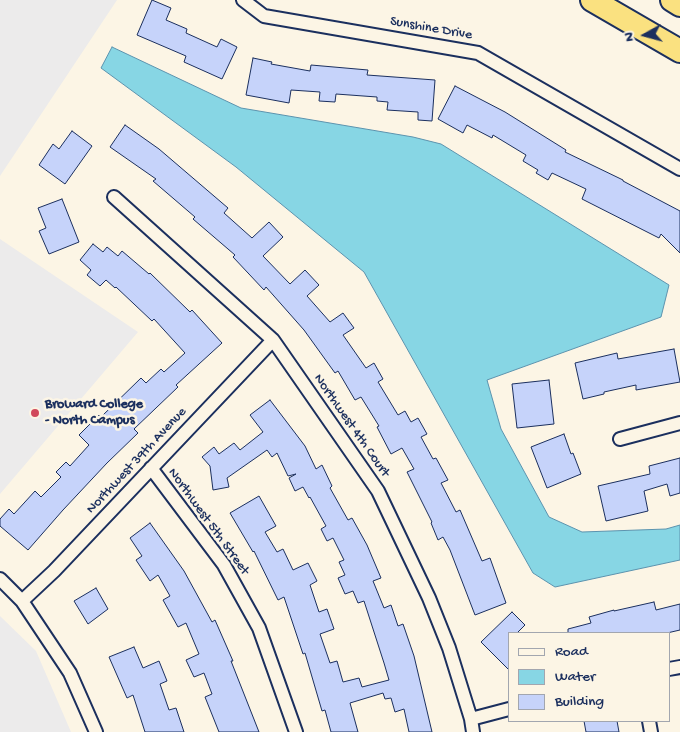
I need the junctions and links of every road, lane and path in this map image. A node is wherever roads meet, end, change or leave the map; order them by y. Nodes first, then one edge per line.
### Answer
1 (243, 0) edge
2 (592, 0) edge
3 (672, 0) edge
4 (680, 5) edge
5 (680, 52) edge
6 (680, 169) edge
7 (114, 197) dead end
8 (273, 340) junction
9 (680, 423) edge
10 (620, 439) dead end
11 (151, 468) junction
12 (0, 579) edge
13 (22, 601) junction
14 (508, 709) edge
15 (471, 719) junction
16 (96, 732) edge
17 (296, 732) edge
18 (474, 732) edge

1 - 6 street, Sunshine Drive
2 - 5 highway
3 - 4 highway
7 - 8 street, Northwest 4th Court
8 - 11 street, Northwest 39th Avenue
8 - 15 street, Northwest 4th Court
9 - 10 street
11 - 13 street, Northwest 39th Avenue
11 - 17 street, Northwest 5th Street
12 - 13 street
13 - 16 street
14 - 15 street
15 - 18 street, Northwest 4th Court

